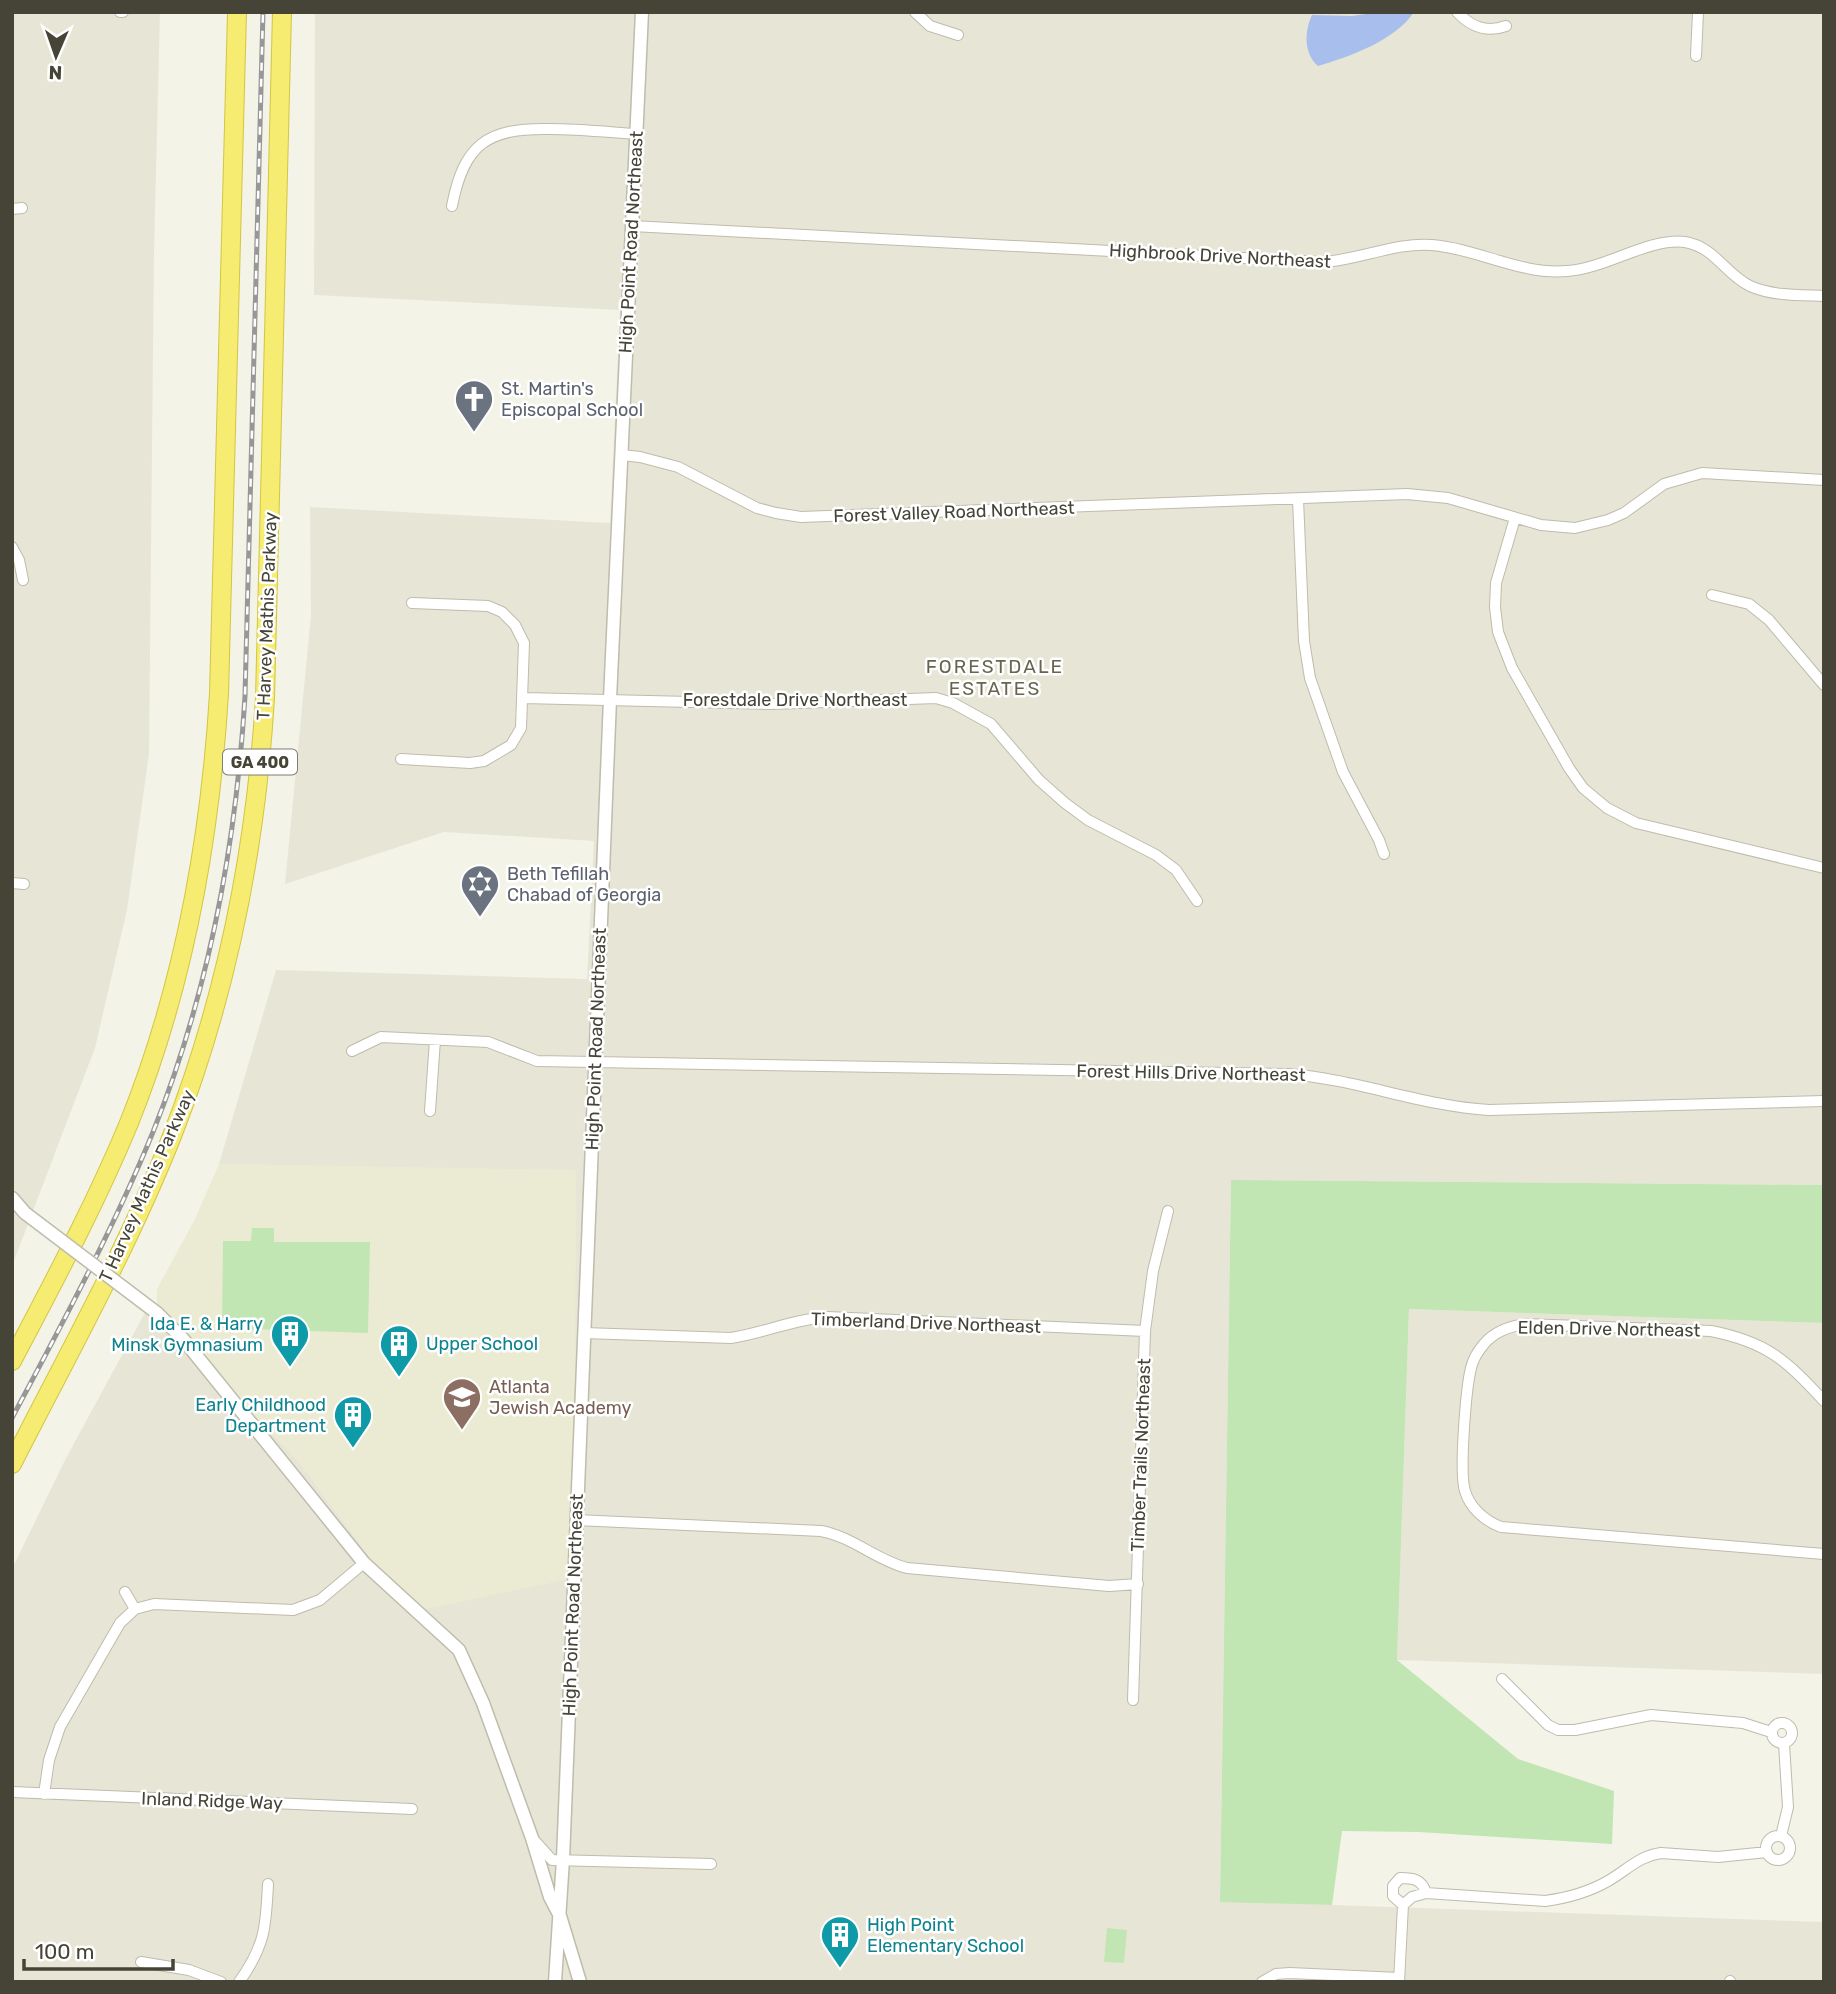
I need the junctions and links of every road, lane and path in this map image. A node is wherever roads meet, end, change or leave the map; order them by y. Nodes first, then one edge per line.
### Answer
1 (237, 12) edge
2 (282, 12) edge
3 (642, 12) edge
4 (915, 12) edge
5 (1457, 12) edge
6 (1698, 12) edge
7 (1506, 26) dead end
8 (958, 35) dead end
9 (1696, 56) dead end
10 (636, 134) junction
11 (452, 206) dead end
12 (632, 226) junction
13 (1824, 296) edge
14 (622, 455) junction
15 (1824, 480) edge
16 (1298, 499) junction
17 (1515, 518) junction
18 (12, 547) edge
19 (23, 580) dead end
20 (1712, 595) dead end
21 (412, 603) dead end
22 (1824, 685) edge
23 (523, 698) junction
24 (610, 699) junction
25 (401, 759) dead end
26 (1384, 854) dead end
27 (1824, 869) edge
28 (12, 883) edge
29 (24, 884) dead end
30 (1197, 901) dead end
31 (435, 1040) junction
32 (352, 1051) dead end
33 (596, 1063) junction
34 (1824, 1101) edge
35 (430, 1111) dead end
36 (13, 1200) edge
37 (1168, 1212) dead end
38 (1145, 1331) junction
39 (584, 1333) junction
40 (12, 1358) edge
41 (1824, 1401) edge
42 (12, 1464) edge
43 (576, 1520) junction
44 (1824, 1554) edge
45 (364, 1563) junction
46 (1138, 1584) junction
47 (125, 1592) dead end
48 (135, 1609) junction
49 (1502, 1679) dead end
50 (1133, 1700) dead end
51 (1771, 1732) junction
52 (1784, 1744) junction
53 (12, 1792) edge
54 (44, 1794) junction
55 (412, 1809) dead end
56 (1781, 1836) junction
57 (532, 1838) junction
58 (1767, 1853) junction
59 (563, 1859) junction
60 (711, 1864) dead end
61 (268, 1884) dead end
62 (1426, 1893) junction
63 (1403, 1905) junction
64 (560, 1916) junction
65 (141, 1962) dead end
66 (1399, 1980) edge
67 (220, 1982) edge
68 (239, 1982) edge
69 (555, 1982) edge
70 (580, 1982) edge
71 (1262, 1982) edge

1 - 40 highway, GA 400
2 - 42 highway, T Harvey Mathis Parkway / GA 400
3 - 10 street, High Point Road Northeast
4 - 8 street
5 - 7 street
6 - 9 street
10 - 11 street
10 - 12 street, High Point Road Northeast
12 - 13 street, Highbrook Drive Northeast
12 - 14 street, High Point Road Northeast
14 - 16 street, Forest Valley Road Northeast
14 - 24 street, High Point Road Northeast
15 - 17 street, Forest Valley Road Northeast
16 - 17 street, Forest Valley Road Northeast
16 - 26 street
17 - 27 street
18 - 19 street
20 - 22 street
21 - 23 street
23 - 24 street, Forestdale Drive Northeast
23 - 25 street
24 - 30 street, Forestdale Drive Northeast
24 - 33 street, High Point Road Northeast
28 - 29 street
31 - 32 street, Forest Hills Drive Northeast
31 - 33 street, Forest Hills Drive Northeast
31 - 35 street
33 - 34 street, Forest Hills Drive Northeast
33 - 39 street, High Point Road Northeast
36 - 45 street, bridge
37 - 38 street, Timber Trails Northeast
38 - 39 street, Timberland Drive Northeast
38 - 46 street, Timber Trails Northeast
39 - 43 street, High Point Road Northeast
41 - 44 street, Elden Drive Northeast
43 - 46 street
43 - 59 street, High Point Road Northeast
45 - 48 street
45 - 57 street
46 - 50 street, Timber Trails Northeast
47 - 48 street
48 - 54 street
49 - 51 street
51 - 52 street
51 - 52 street
52 - 56 street
53 - 54 street, Inland Ridge Way
54 - 55 street, Inland Ridge Way
56 - 58 street
56 - 58 street
57 - 59 street
57 - 64 street
58 - 62 street
59 - 60 street
59 - 64 street, High Point Road Northeast
61 - 68 street
62 - 63 street
62 - 63 street
63 - 66 street
64 - 69 street, High Point Road Northeast
64 - 70 street
65 - 67 street
66 - 71 street

